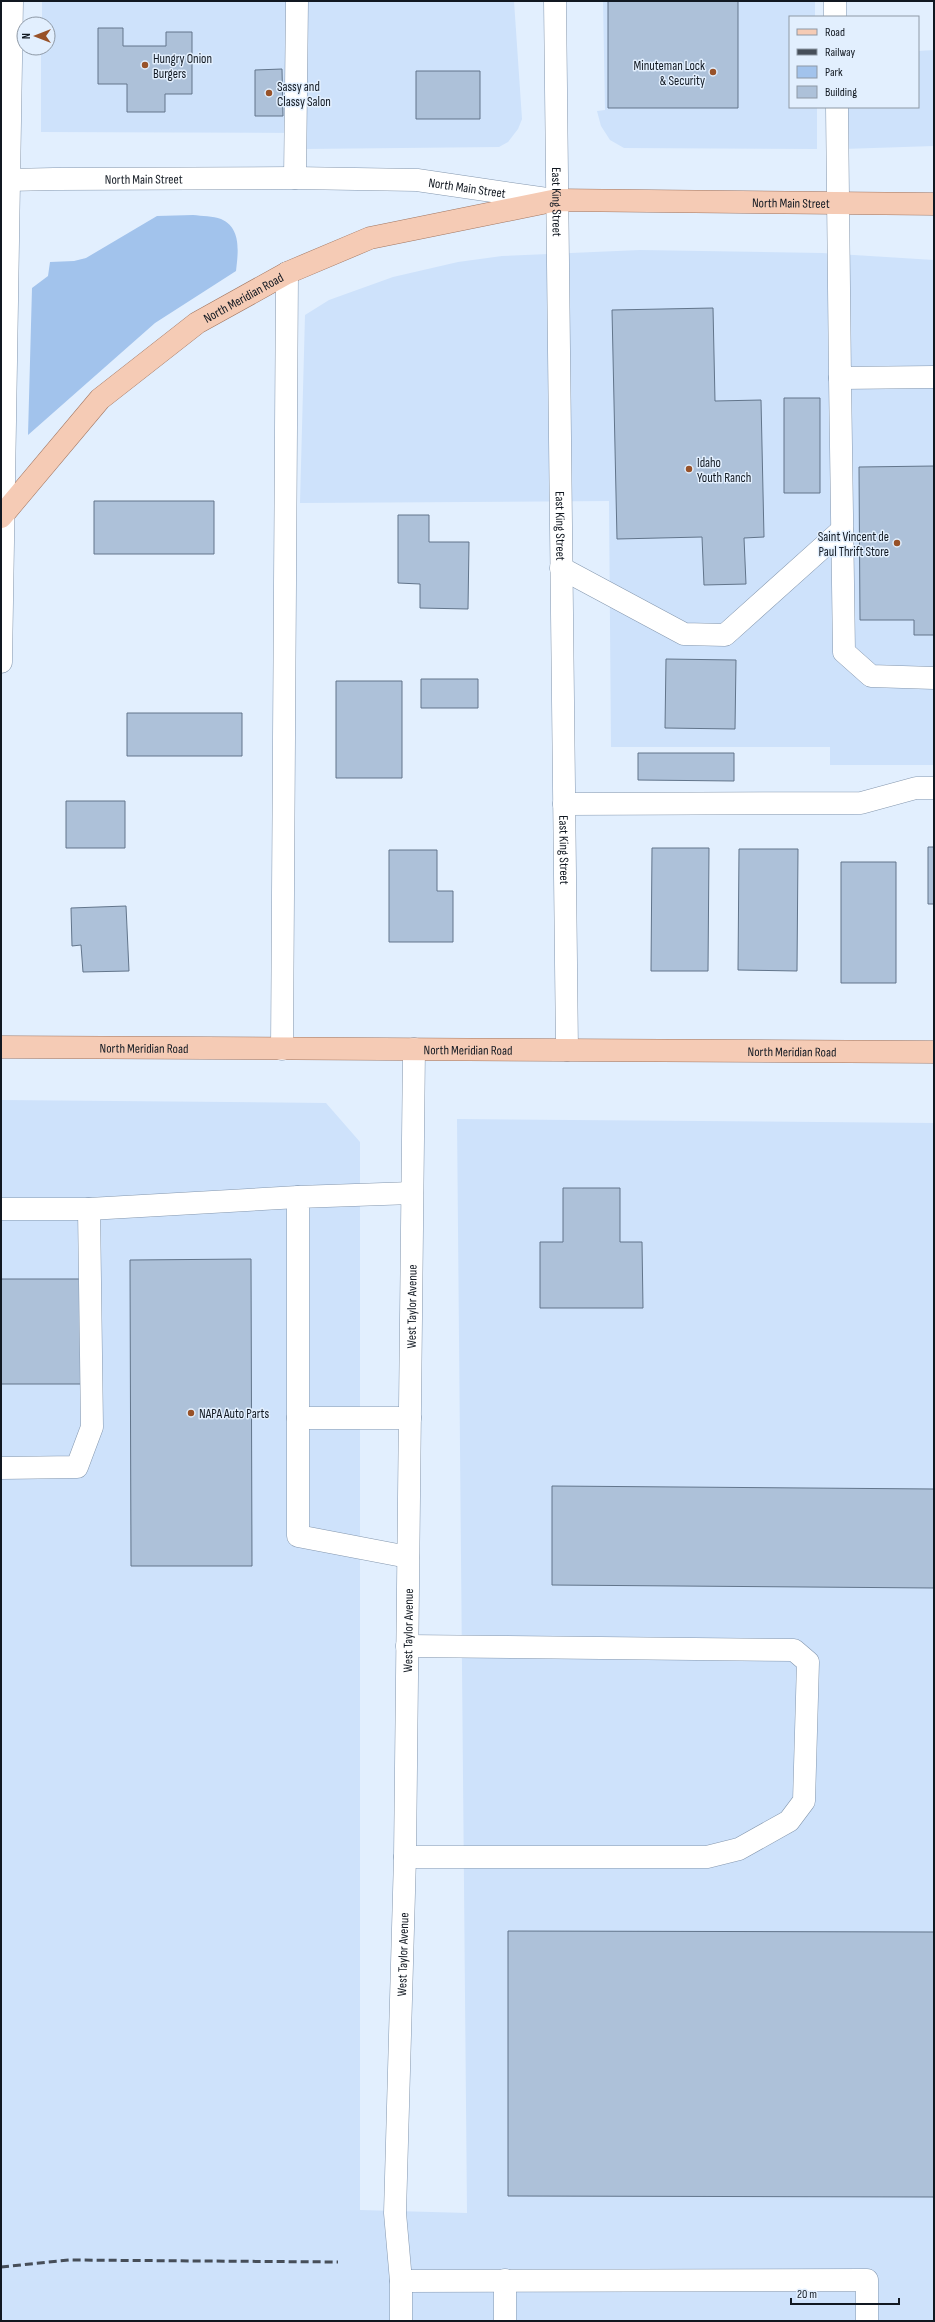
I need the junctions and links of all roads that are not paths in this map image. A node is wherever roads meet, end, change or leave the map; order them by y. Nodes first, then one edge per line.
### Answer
1 (12, 1) edge
2 (298, 1) edge
3 (555, 1) edge
4 (835, 1) edge
5 (835, 16) edge
6 (837, 108) edge
7 (295, 178) junction
8 (5, 181) edge
9 (557, 200) junction
10 (838, 203) junction
11 (934, 204) edge
12 (287, 273) junction
13 (934, 377) edge
14 (840, 378) junction
15 (2, 515) edge
16 (842, 530) junction
17 (561, 568) junction
18 (1, 662) edge
19 (934, 678) edge
20 (934, 788) edge
21 (564, 804) junction
22 (1, 1047) edge
23 (282, 1049) junction
24 (414, 1049) junction
25 (567, 1050) junction
26 (934, 1052) edge
27 (412, 1192) junction
28 (298, 1197) junction
29 (1, 1209) edge
30 (89, 1209) junction
31 (298, 1418) junction
32 (410, 1418) junction
33 (1, 1468) edge
34 (408, 1557) junction
35 (407, 1646) junction
36 (405, 1857) junction
37 (505, 2280) junction
38 (401, 2281) junction
39 (401, 2321) edge
40 (505, 2321) edge
41 (867, 2321) edge

1 - 8 street
2 - 7 street
3 - 9 street, East King Street
4 - 5 street
6 - 10 street
7 - 8 street, North Main Street
7 - 9 street, North Main Street
8 - 15 street
9 - 10 main road, North Main Street
9 - 12 main road, North Meridian Road
9 - 17 street, East King Street
10 - 11 main road, North Main Street
10 - 14 street
12 - 15 main road, North Meridian Road
12 - 23 street
13 - 14 street
14 - 16 street
15 - 18 street
16 - 17 street
16 - 19 street
17 - 21 street, East King Street
20 - 21 street
21 - 25 street, East King Street
22 - 23 main road, North Meridian Road
23 - 24 main road, North Meridian Road
24 - 25 main road, North Meridian Road
24 - 27 street, West Taylor Avenue
25 - 26 main road, North Meridian Road
27 - 28 street
27 - 32 street, West Taylor Avenue
28 - 30 street
28 - 31 street
29 - 30 street
30 - 33 street
31 - 32 street
31 - 34 street
32 - 34 street, West Taylor Avenue
34 - 35 street, West Taylor Avenue
35 - 36 street, West Taylor Avenue
35 - 36 street
36 - 38 street, West Taylor Avenue
37 - 38 street
37 - 40 street
37 - 41 street
38 - 39 street, West Taylor Avenue

